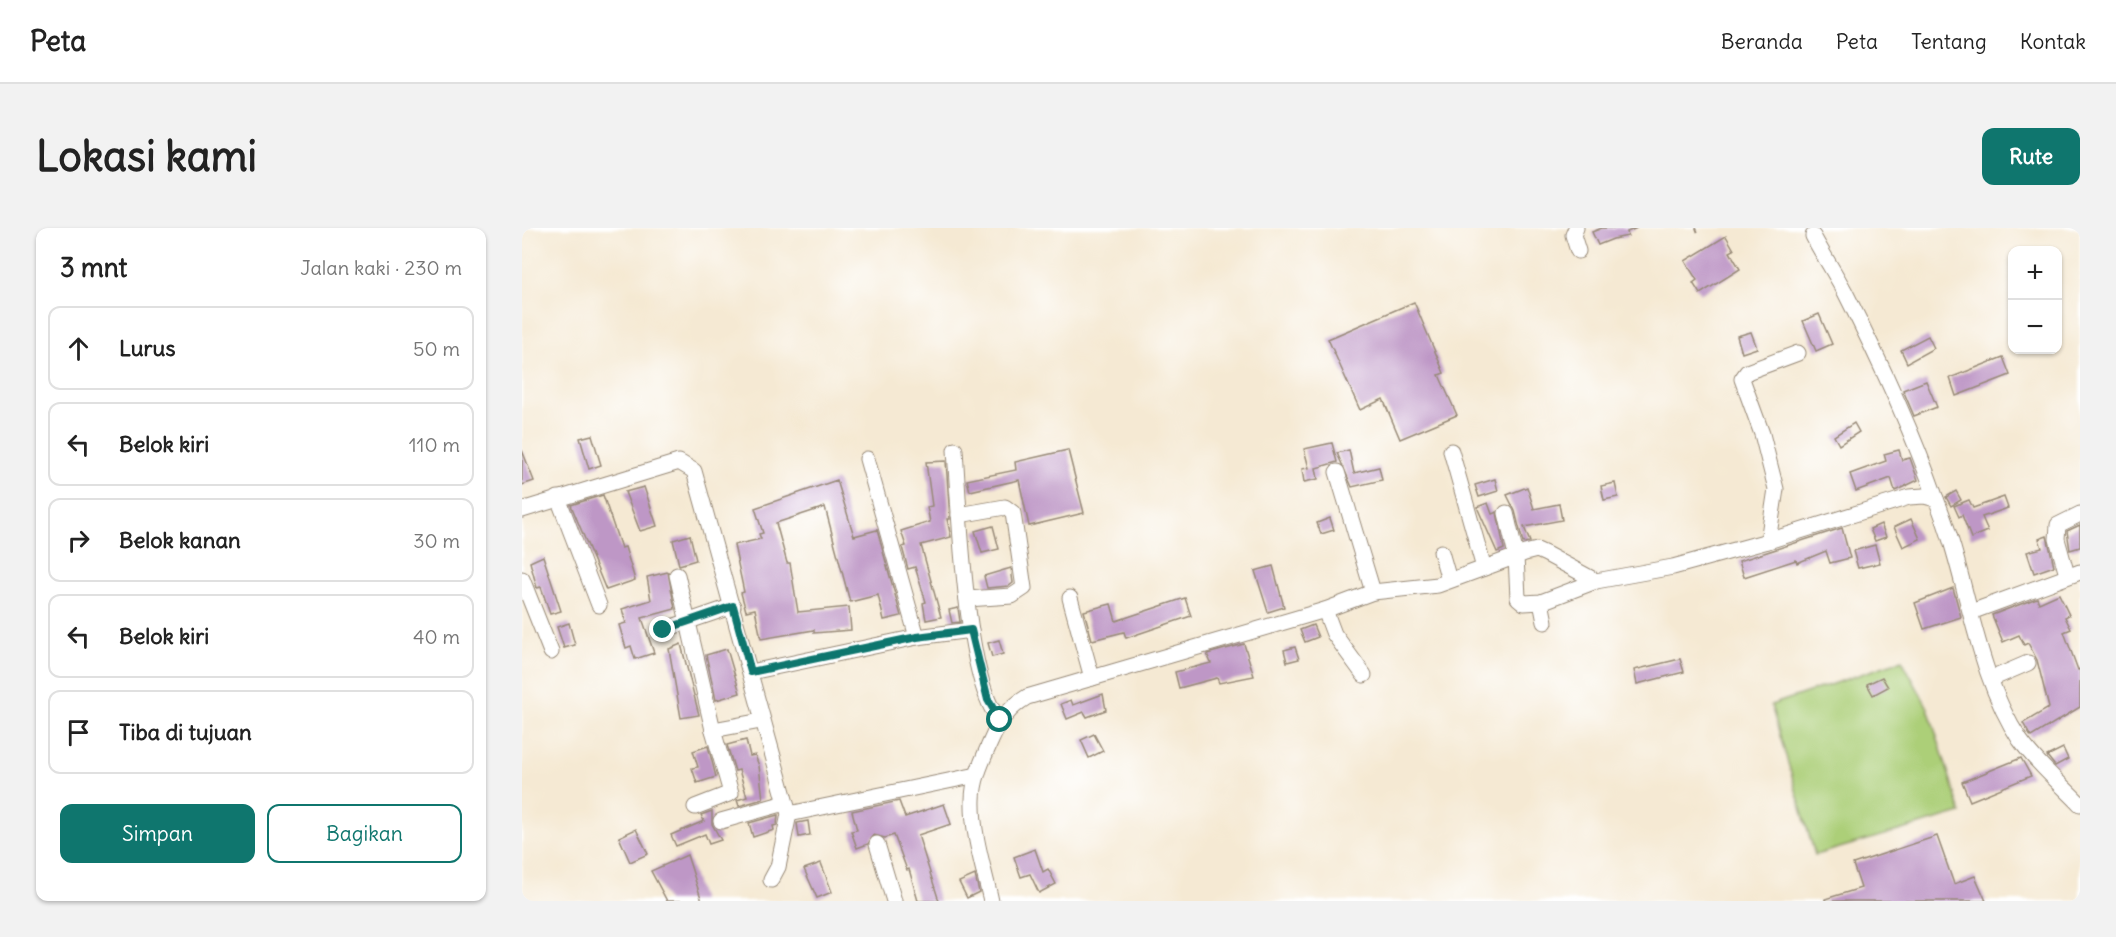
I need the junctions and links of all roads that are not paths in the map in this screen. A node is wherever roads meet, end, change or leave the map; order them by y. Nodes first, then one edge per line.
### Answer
1 (1576, 228) edge
2 (1814, 231) edge
3 (1578, 251) dead end
4 (1798, 353) dead end
5 (955, 450) dead end
6 (1451, 452) dead end
7 (867, 459) dead end
8 (1337, 472) dead end
9 (558, 498) junction
10 (1936, 499) junction
11 (522, 510) edge
12 (1506, 513) dead end
13 (2080, 514) edge
14 (959, 515) junction
15 (1768, 541) junction
16 (1442, 552) dead end
17 (1516, 556) junction
18 (1484, 568) junction
19 (2073, 574) edge
20 (677, 575) dead end
21 (522, 579) edge
22 (1449, 580) junction
23 (1596, 581) junction
24 (1373, 592) junction
25 (1070, 598) dead end
26 (967, 600) junction
27 (1541, 602) junction
28 (599, 605) dead end
29 (733, 606) junction
30 (1325, 610) junction
31 (1971, 612) junction
32 (688, 621) junction
33 (1545, 622) dead end
34 (663, 630) dead end
35 (971, 630) junction
36 (917, 637) junction
37 (552, 652) dead end
38 (2028, 663) dead end
39 (751, 672) junction
40 (1364, 675) dead end
41 (1092, 678) junction
42 (1991, 679) junction
43 (1000, 720) junction
44 (761, 721) junction
45 (713, 730) junction
46 (977, 775) junction
47 (2080, 804) edge
48 (695, 807) dead end
49 (787, 809) junction
50 (722, 821) dead end
51 (877, 844) dead end
52 (771, 880) dead end
53 (894, 901) edge
54 (991, 901) edge

1 - 3 street
2 - 10 street
4 - 15 street
5 - 14 street
6 - 18 street
7 - 36 street
8 - 24 street
9 - 11 street
9 - 28 street
9 - 29 street
10 - 15 street
10 - 31 street
12 - 17 street
13 - 19 street
14 - 26 street
14 - 26 street
15 - 23 street
16 - 22 street
17 - 18 street
17 - 23 street
17 - 27 street
18 - 22 street
19 - 31 street
20 - 32 street
21 - 37 street
22 - 24 street
23 - 27 street
24 - 30 street
25 - 41 street
26 - 35 street
27 - 33 street
29 - 32 street
29 - 39 street
30 - 40 street
30 - 41 street
31 - 42 street
32 - 34 street
32 - 45 street
35 - 36 street
35 - 43 street
36 - 39 street
38 - 42 street
39 - 44 street
41 - 43 street
42 - 47 street
43 - 46 street
44 - 45 street
44 - 49 street
45 - 48 street
46 - 49 street
46 - 54 street
49 - 50 street
49 - 52 street
51 - 53 street

